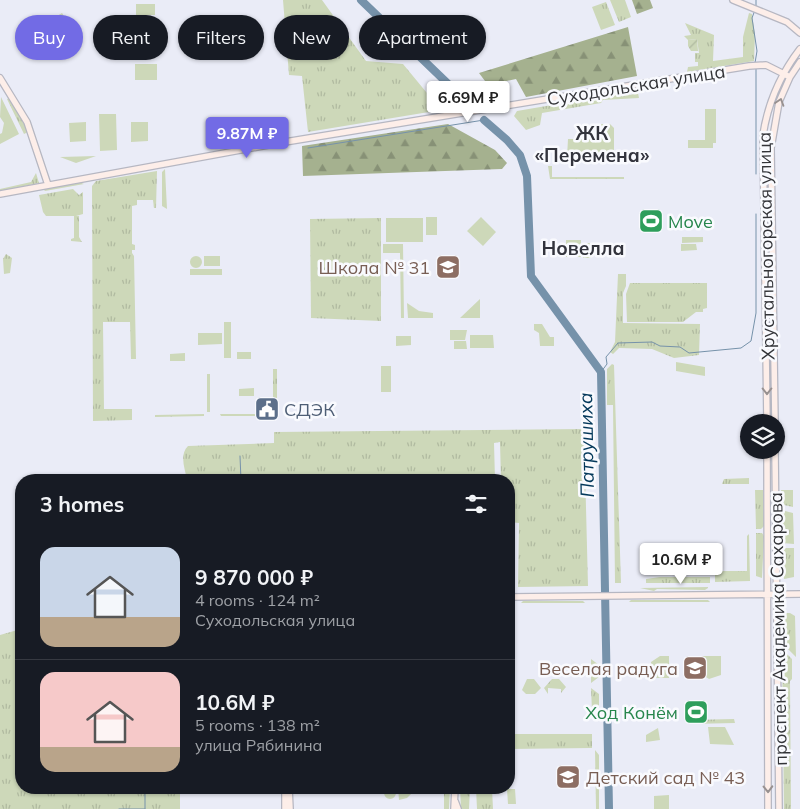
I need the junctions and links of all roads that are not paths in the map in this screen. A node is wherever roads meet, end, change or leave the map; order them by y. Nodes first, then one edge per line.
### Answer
1 (733, 0) edge
2 (800, 33) edge
3 (800, 49) edge
4 (800, 62) edge
5 (784, 72) junction
6 (790, 77) junction
7 (0, 78) edge
8 (48, 185) junction
9 (0, 194) edge
10 (774, 323) junction
11 (766, 324) junction
12 (767, 362) junction
13 (774, 363) junction
14 (768, 414) edge
15 (775, 414) edge
16 (767, 459) edge
17 (775, 459) edge
18 (768, 594) junction
19 (778, 594) junction
20 (800, 594) edge
21 (515, 597) edge
22 (284, 794) edge
23 (289, 794) edge
24 (455, 794) edge
25 (456, 801) junction
26 (284, 809) edge
27 (290, 809) edge
28 (454, 809) edge
29 (458, 809) edge
30 (768, 809) edge
31 (780, 809) edge

1 - 2 street
3 - 5 street, Хрустальногорская улица
4 - 6 street
5 - 6 street, Суходольская улица
5 - 8 street, Суходольская улица
5 - 11 street, Хрустальногорская улица
10 -> 6 street, Хрустальногорская улица
7 - 8 street
8 - 9 street, Суходольская улица
10 - 11 street
10 - 13 street, Хрустальногорская улица
11 - 12 street, Хрустальногорская улица
12 - 13 street
12 -> 14 street, Хрустальногорская улица
13 - 15 street, Хрустальногорская улица
16 - 18 street, проспект Академика Сахарова
17 - 19 street, проспект Академика Сахарова
18 - 19 street
18 - 21 street
18 -> 30 street, проспект Академика Сахарова
19 - 20 street
19 - 31 street, проспект Академика Сахарова
22 - 26 street
23 - 27 street
24 - 25 street
25 - 28 street
25 - 29 street

